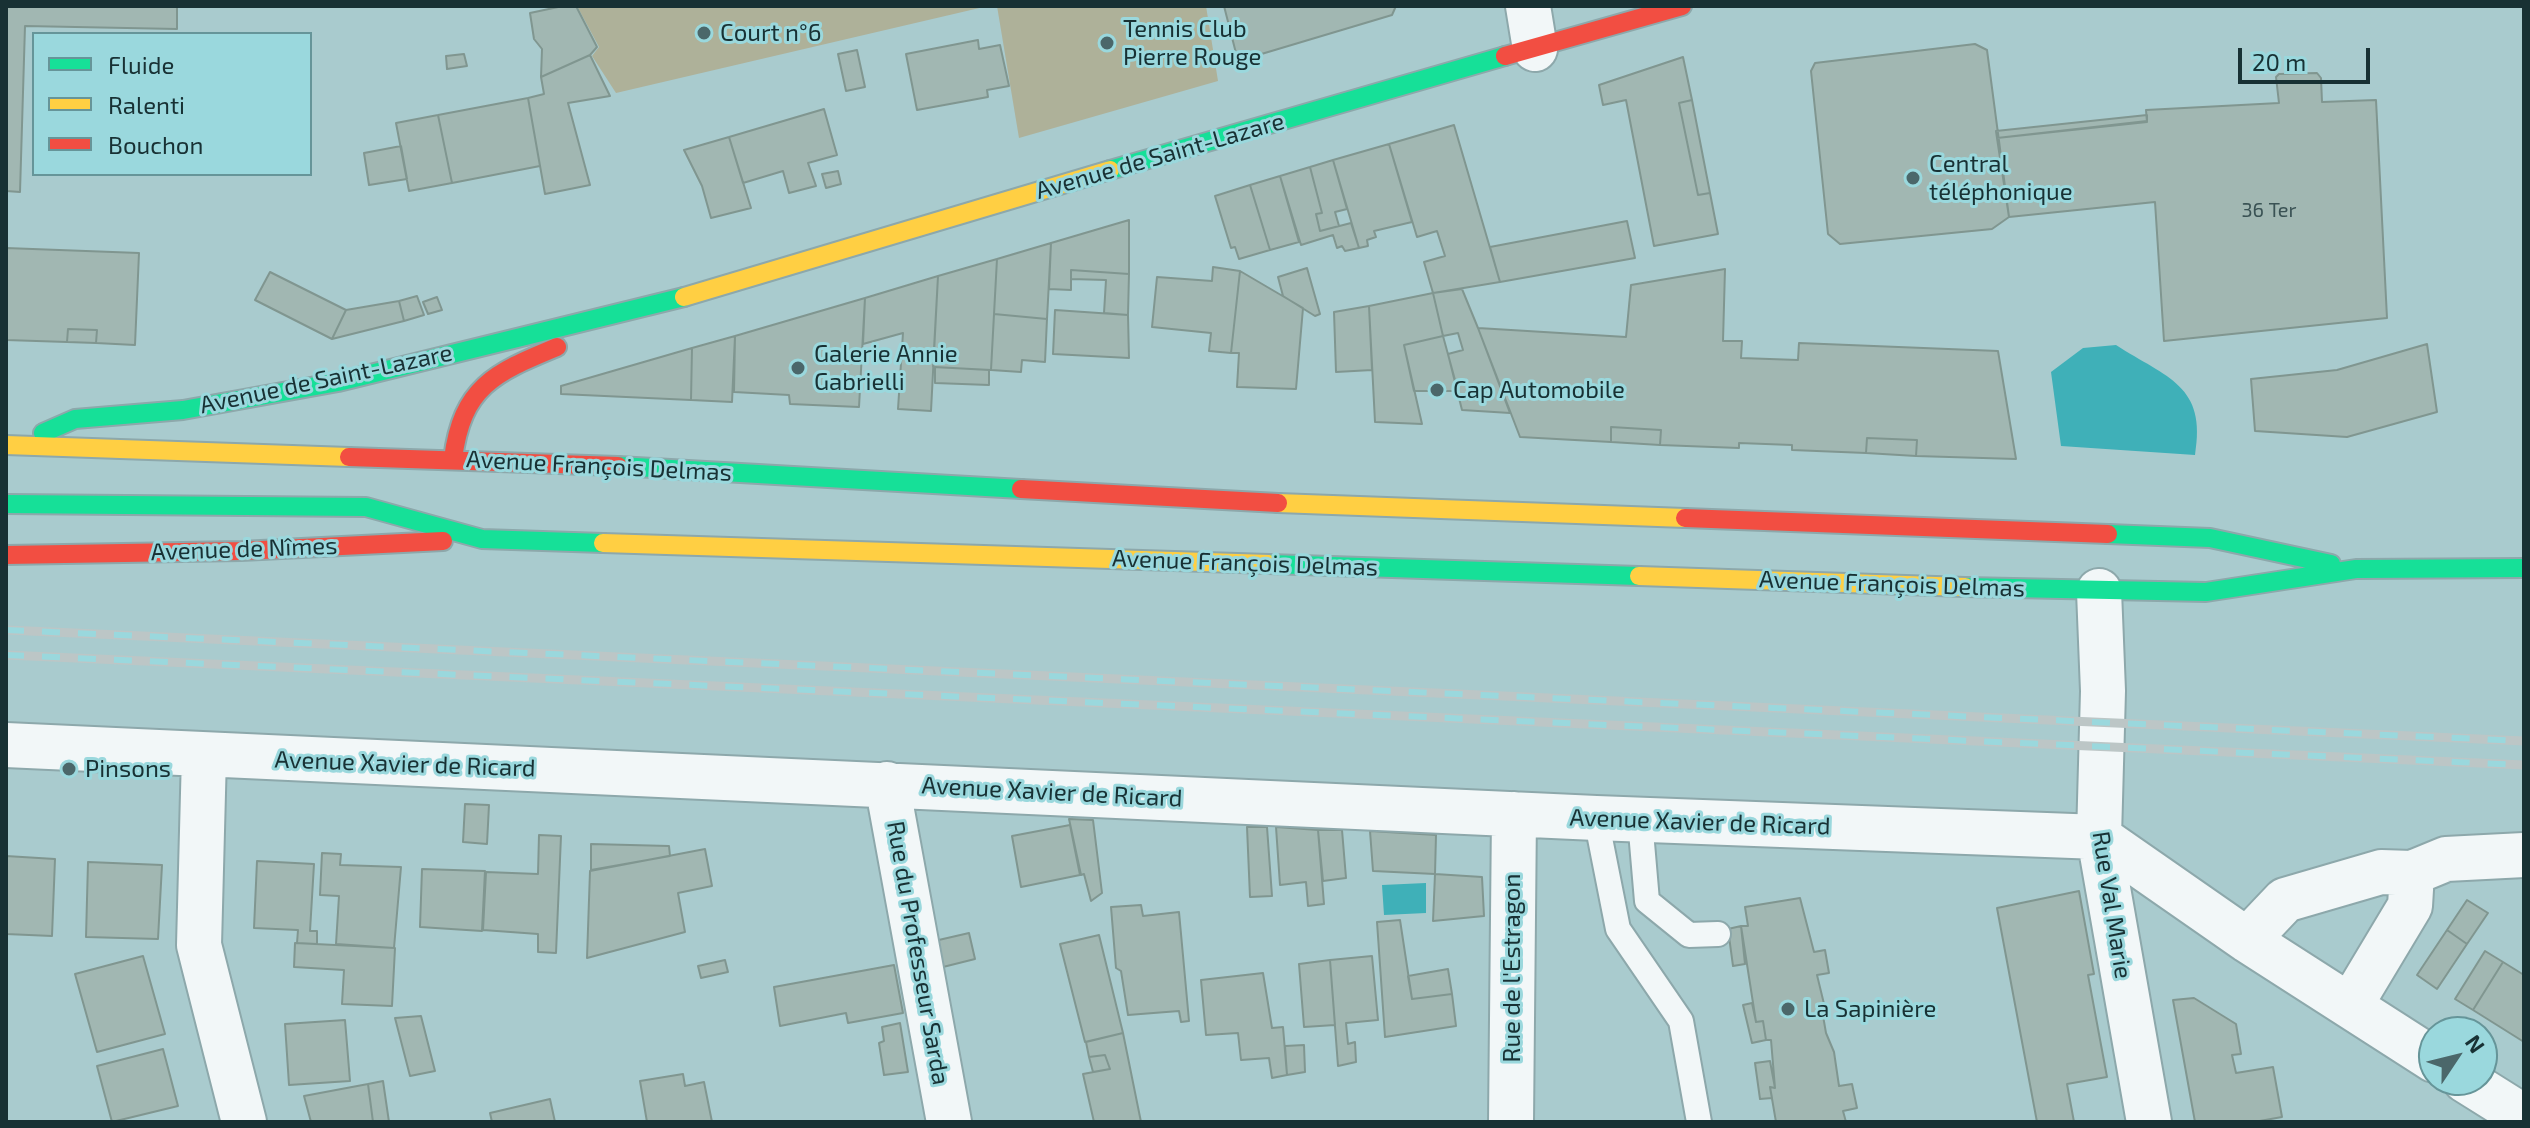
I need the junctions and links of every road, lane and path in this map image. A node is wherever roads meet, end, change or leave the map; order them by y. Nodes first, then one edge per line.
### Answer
1 (1528, 6) edge
2 (1682, 6) edge
3 (1535, 49) junction
4 (639, 310) junction
5 (10, 445) edge
6 (453, 459) junction
7 (417, 479) dead end
8 (392, 493) dead end
9 (6, 504) edge
10 (366, 507) junction
11 (482, 539) junction
12 (6, 555) edge
13 (2100, 563) junction
14 (2524, 568) edge
15 (2356, 569) junction
16 (6, 745) edge
17 (204, 755) junction
18 (887, 784) junction
19 (1514, 814) junction
20 (1596, 818) junction
21 (1640, 820) junction
22 (2099, 837) junction
23 (2524, 855) edge
24 (2412, 873) junction
25 (1718, 934) dead end
26 (2247, 940) junction
27 (2350, 1006) junction
28 (2418, 1050) edge
29 (2491, 1096) edge
30 (2524, 1117) edge
31 (244, 1122) edge
32 (949, 1122) edge
33 (1511, 1122) edge
34 (1699, 1122) edge
35 (2149, 1122) edge

1 - 3 street
2 - 3 main road, Avenue de Saint-Lazare
3 - 4 main road, Avenue de Saint-Lazare
4 - 5 main road, Avenue de Saint-Lazare
4 - 6 main road, Avenue de Saint-Lazare
5 - 6 main road
6 - 7 main road, Avenue François Delmas
6 - 13 main road, Avenue François Delmas
8 - 10 main road
9 - 10 main road, Avenue de Nîmes
10 - 11 main road, Avenue François Delmas
11 - 12 main road, Avenue de Nîmes
11 - 13 main road, Avenue François Delmas
13 - 15 main road, Avenue François Delmas
13 - 15 main road, Avenue François Delmas
13 - 22 street, Rue Val Marie
14 - 15 main road, Avenue François Delmas
16 - 17 street, Avenue Xavier de Ricard
17 - 18 street, Avenue Xavier de Ricard
17 - 31 street
18 - 19 street, Avenue Xavier de Ricard
18 - 32 street, Rue du Professeur Sarda
19 - 20 street, Avenue Xavier de Ricard
19 - 33 street, Rue de l'Estragon
20 - 21 street, Avenue Xavier de Ricard
20 - 34 lane
21 - 22 street, Avenue Xavier de Ricard
21 - 25 lane
22 - 26 street
22 - 35 street, Rue Val Marie
23 - 24 street
24 - 26 street
24 - 27 street
26 - 27 street
27 - 28 street
29 - 30 street

